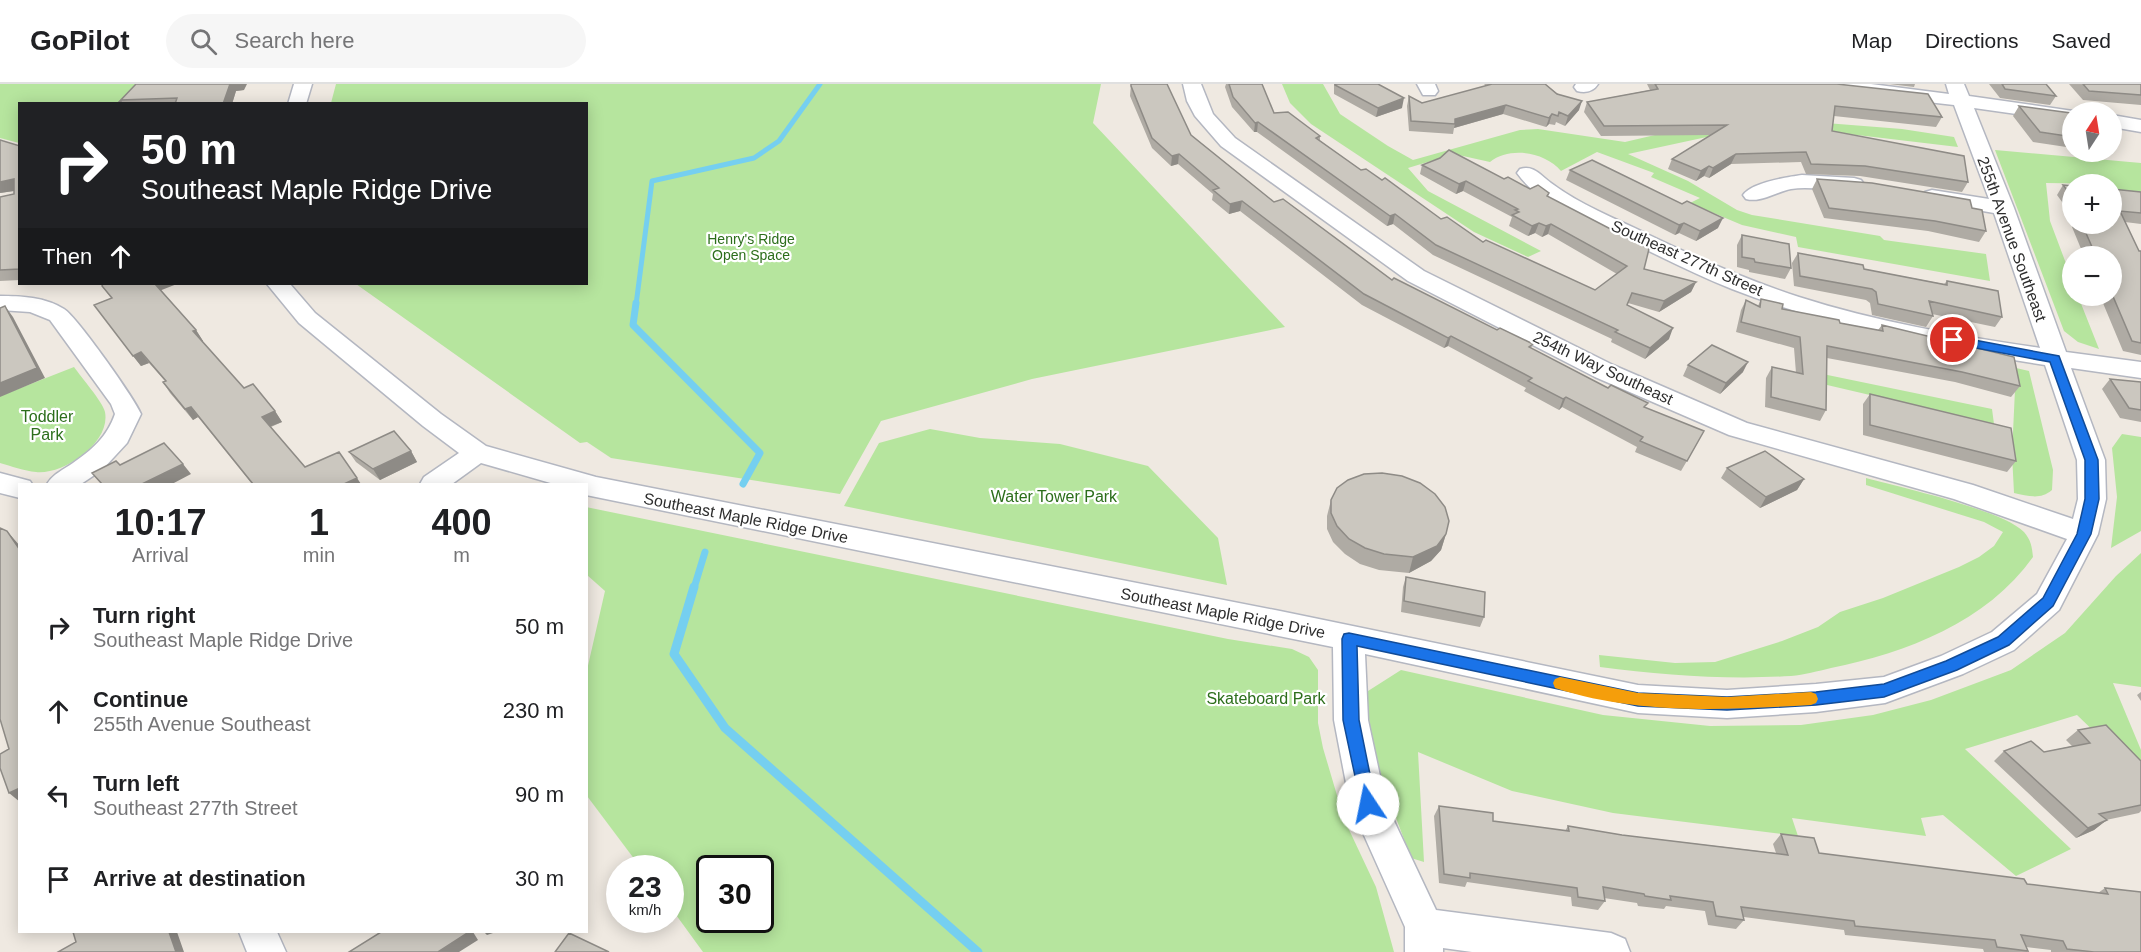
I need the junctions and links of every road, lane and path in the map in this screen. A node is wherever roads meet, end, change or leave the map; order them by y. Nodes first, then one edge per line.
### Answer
1 (303, 84) edge
2 (1192, 84) edge
3 (1813, 84) edge
4 (1957, 92) edge
5 (298, 102) edge
6 (2062, 114) edge
7 (2122, 123) edge
8 (2141, 126) edge
9 (1527, 173) dead end
10 (1875, 187) edge
11 (1915, 193) edge
12 (1753, 195) dead end
13 (2003, 208) junction
14 (279, 285) edge
15 (0, 303) edge
16 (2055, 359) junction
17 (2141, 370) edge
18 (477, 453) junction
19 (0, 483) edge
20 (62, 483) edge
21 (435, 483) edge
22 (582, 483) edge
23 (588, 484) edge
24 (18, 488) edge
25 (2084, 534) junction
26 (1349, 639) junction
27 (258, 933) edge
28 (1424, 939) edge
29 (267, 952) edge
30 (1611, 952) edge

1 - 5 street
2 - 25 street, 254th Way Southeast
3 - 4 street
4 - 6 street
4 - 13 street, 255th Avenue Southeast
7 - 8 street
9 - 16 street, Southeast 277th Street
10 - 12 street
11 - 13 street
13 - 16 street, 255th Avenue Southeast
14 - 18 street, Southeast Maple Ridge Drive
15 - 20 street
16 - 17 street, Southeast 277th Street
16 - 25 street, 255th Avenue Southeast
18 - 21 street
18 - 22 street, Southeast Maple Ridge Drive
19 - 24 street
23 - 26 street, Southeast Maple Ridge Drive
25 - 26 street, Southeast Maple Ridge Drive
26 - 28 street
27 - 29 street
28 - 30 street

